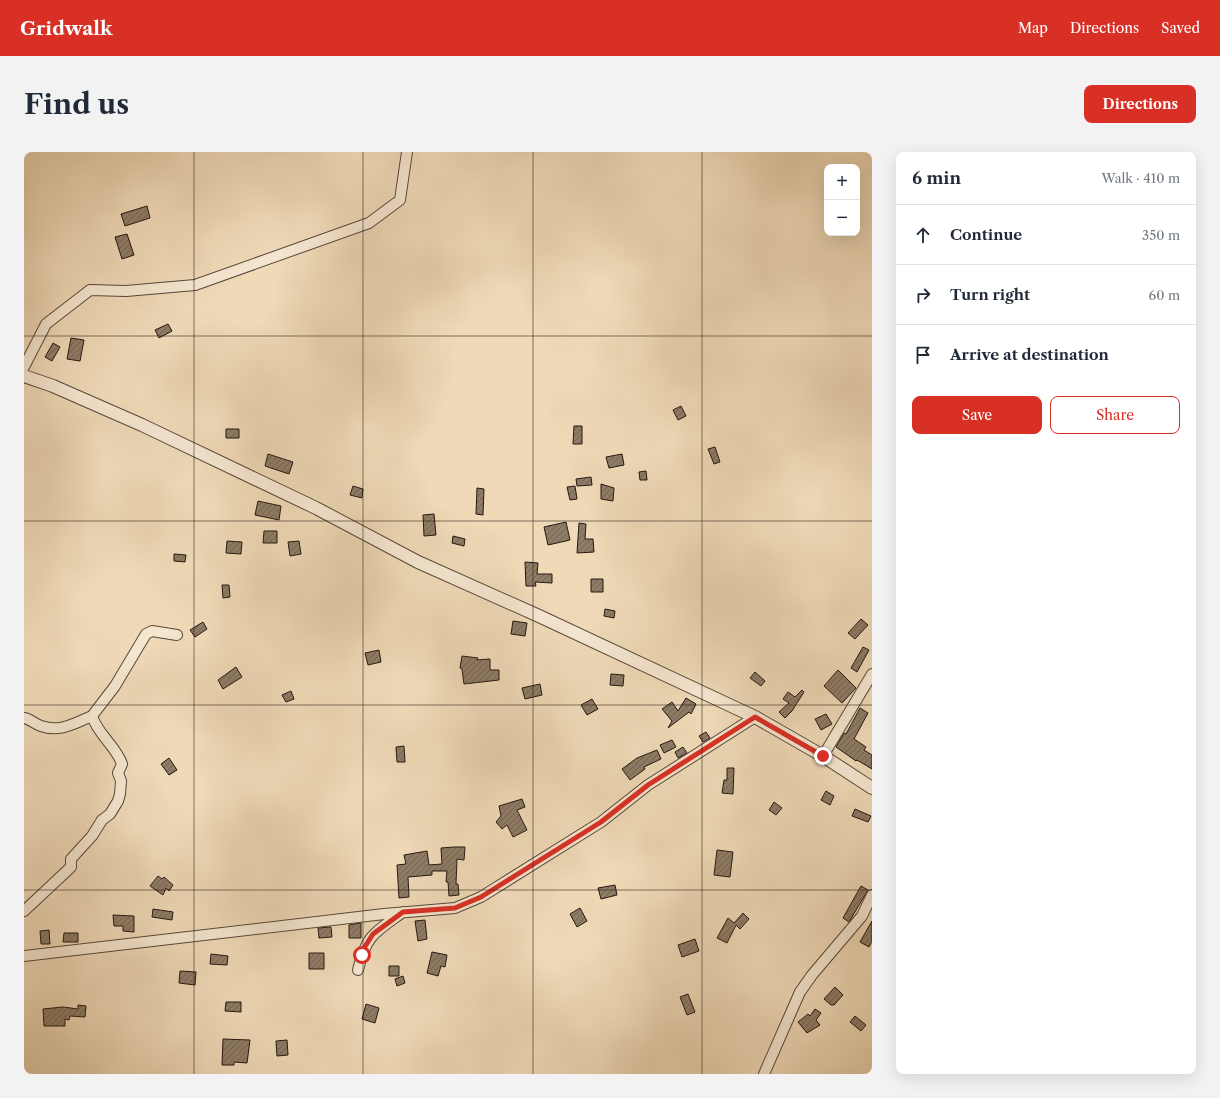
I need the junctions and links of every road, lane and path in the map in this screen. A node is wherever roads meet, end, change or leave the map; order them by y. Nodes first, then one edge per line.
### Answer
1 (406, 152) edge
2 (24, 367) edge
3 (24, 376) edge
4 (177, 635) dead end
5 (872, 674) edge
6 (92, 716) junction
7 (755, 717) junction
8 (24, 718) edge
9 (823, 756) junction
10 (872, 788) edge
11 (872, 896) edge
12 (24, 911) edge
13 (403, 912) junction
14 (24, 956) edge
15 (358, 970) dead end
16 (764, 1074) edge

1 - 2 street
3 - 7 street
4 - 6 street
5 - 9 street
6 - 8 street
6 - 12 street
7 - 9 street
7 - 13 street
9 - 10 street
11 - 16 street
13 - 14 street
13 - 15 street

